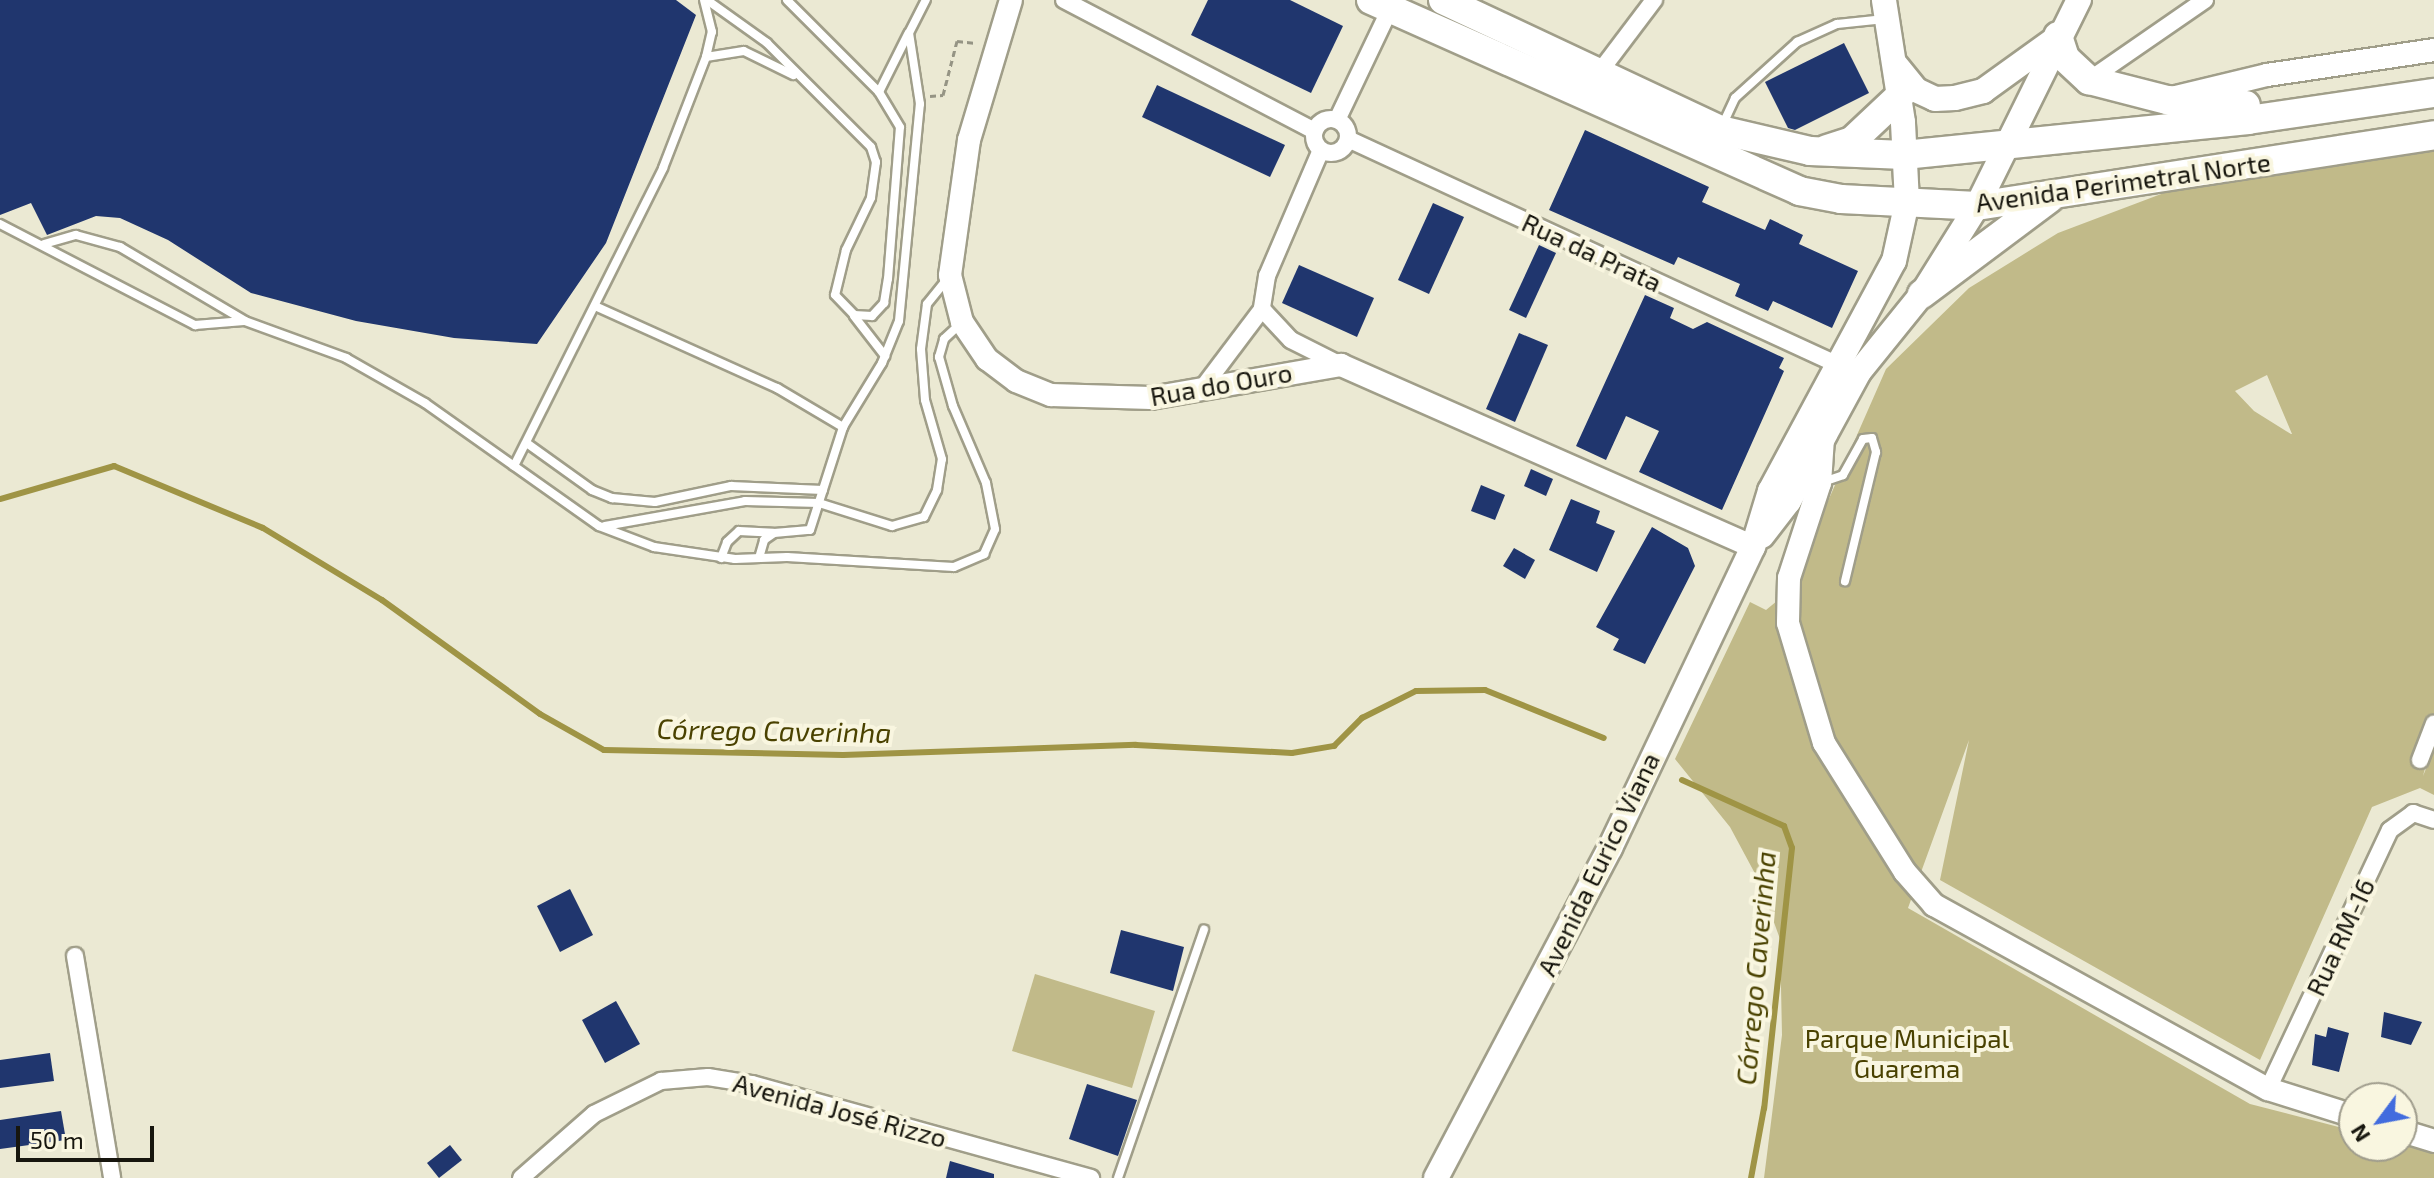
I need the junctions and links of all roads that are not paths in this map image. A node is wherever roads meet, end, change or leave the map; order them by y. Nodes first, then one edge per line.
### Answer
1 (705, 0) edge
2 (787, 0) edge
3 (926, 0) edge
4 (1011, 0) edge
5 (1064, 0) edge
6 (1443, 0) edge
7 (1654, 0) edge
8 (2079, 0) edge
9 (2205, 0) edge
10 (1381, 5) edge
11 (1886, 9) edge
12 (909, 33) junction
13 (2058, 36) junction
14 (2434, 50) edge
15 (706, 57) junction
16 (1896, 65) junction
17 (801, 80) junction
18 (2089, 80) junction
19 (1592, 84) junction
20 (879, 92) junction
21 (2434, 93) edge
22 (1900, 96) junction
23 (2167, 100) junction
24 (1337, 120) junction
25 (918, 126) junction
26 (900, 127) junction
27 (1720, 130) junction
28 (1315, 131) junction
29 (2434, 135) edge
30 (1348, 139) junction
31 (2007, 142) junction
32 (1321, 150) junction
33 (1818, 152) junction
34 (1904, 155) junction
35 (2054, 195) junction
36 (1907, 202) junction
37 (1977, 206) junction
38 (0, 224) edge
39 (44, 244) junction
40 (950, 275) junction
41 (1922, 294) junction
42 (595, 306) junction
43 (1262, 309) junction
44 (854, 315) junction
45 (245, 321) junction
46 (962, 322) junction
47 (885, 356) junction
48 (1836, 364) junction
49 (1341, 365) junction
50 (1201, 390) junction
51 (843, 427) junction
52 (1823, 437) junction
53 (528, 444) junction
54 (514, 466) junction
55 (1820, 483) junction
56 (823, 490) junction
57 (819, 503) junction
58 (599, 526) junction
59 (774, 533) junction
60 (1753, 547) junction
61 (721, 558) junction
62 (759, 558) junction
63 (1845, 581) dead end
64 (2434, 724) edge
65 (2420, 760) dead end
66 (2434, 820) edge
67 (1204, 929) dead end
68 (75, 956) dead end
69 (2268, 1089) junction
70 (2338, 1111) edge
71 (112, 1178) edge
72 (521, 1178) edge
73 (1091, 1178) edge
74 (1118, 1178) edge
75 (1436, 1178) edge

1 - 15 lane
1 - 17 lane
2 - 20 lane
3 - 12 lane
4 - 40 street, Rua do Ouro
5 - 28 street
6 - 19 highway, Avenida Perimetral Norte
7 - 19 street
8 - 13 main road, Avenida Eurico Viana
9 - 18 street
10 - 19 highway, Avenida Perimetral Norte
10 - 24 street
11 - 16 main road, Avenida Eurico Viana
11 - 27 lane
12 - 20 lane
12 - 25 lane
13 - 16 main road
13 - 18 highway
13 - 31 main road, Avenida Eurico Viana
14 - 23 street
15 - 17 lane
15 - 42 lane
16 - 22 main road, Avenida Eurico Viana
17 - 44 lane
18 - 23 highway
19 - 27 highway, Avenida Perimetral Norte
19 - 36 highway, Avenida Perimetral Norte
20 - 26 lane
21 - 23 highway
21 - 31 highway, Avenida Perimetral Norte
22 - 33 highway
22 - 34 main road, Avenida Eurico Viana
24 - 28 street
24 - 30 street
25 - 26 lane
25 - 47 lane
26 - 44 lane
27 - 33 highway, Avenida Perimetral Norte
28 - 32 street
29 - 35 highway, Avenida Perimetral Norte
30 - 32 street
30 - 48 street, Rua da Prata
31 - 34 highway, Avenida Perimetral Norte
31 - 37 main road, Avenida Eurico Viana
32 - 43 street
33 - 34 highway, Avenida Perimetral Norte
34 - 36 main road, Avenida Eurico Viana
35 - 37 highway, Avenida Perimetral Norte
35 - 41 highway
36 - 37 highway, Avenida Perimetral Norte
36 - 48 main road, Avenida Eurico Viana
37 - 41 main road, Avenida Eurico Viana
38 - 39 lane
39 - 45 lane
39 - 45 lane
40 - 46 street, Rua do Ouro
40 - 57 lane
41 - 52 main road, Avenida Eurico Viana
42 - 51 lane
42 - 53 lane
43 - 49 street
43 - 50 street
44 - 47 lane
45 - 54 lane
46 - 50 street, Rua do Ouro
46 - 62 lane
47 - 51 lane
48 - 60 main road, Avenida Eurico Viana
49 - 50 street, Rua do Ouro
49 - 60 street
51 - 56 lane
52 - 55 street
52 - 60 main road, Avenida Eurico Viana
53 - 54 lane
53 - 56 lane
54 - 58 lane
55 - 63 lane
55 - 69 street
56 - 57 lane
57 - 58 lane
57 - 59 lane
58 - 61 lane
59 - 61 lane
59 - 62 lane
60 - 75 main road, Avenida Eurico Viana
61 - 62 lane
64 - 65 street
66 - 69 street, Rua RM-16
67 - 74 lane
68 - 71 street
69 - 70 street
72 - 73 street, Avenida José Rizzo

